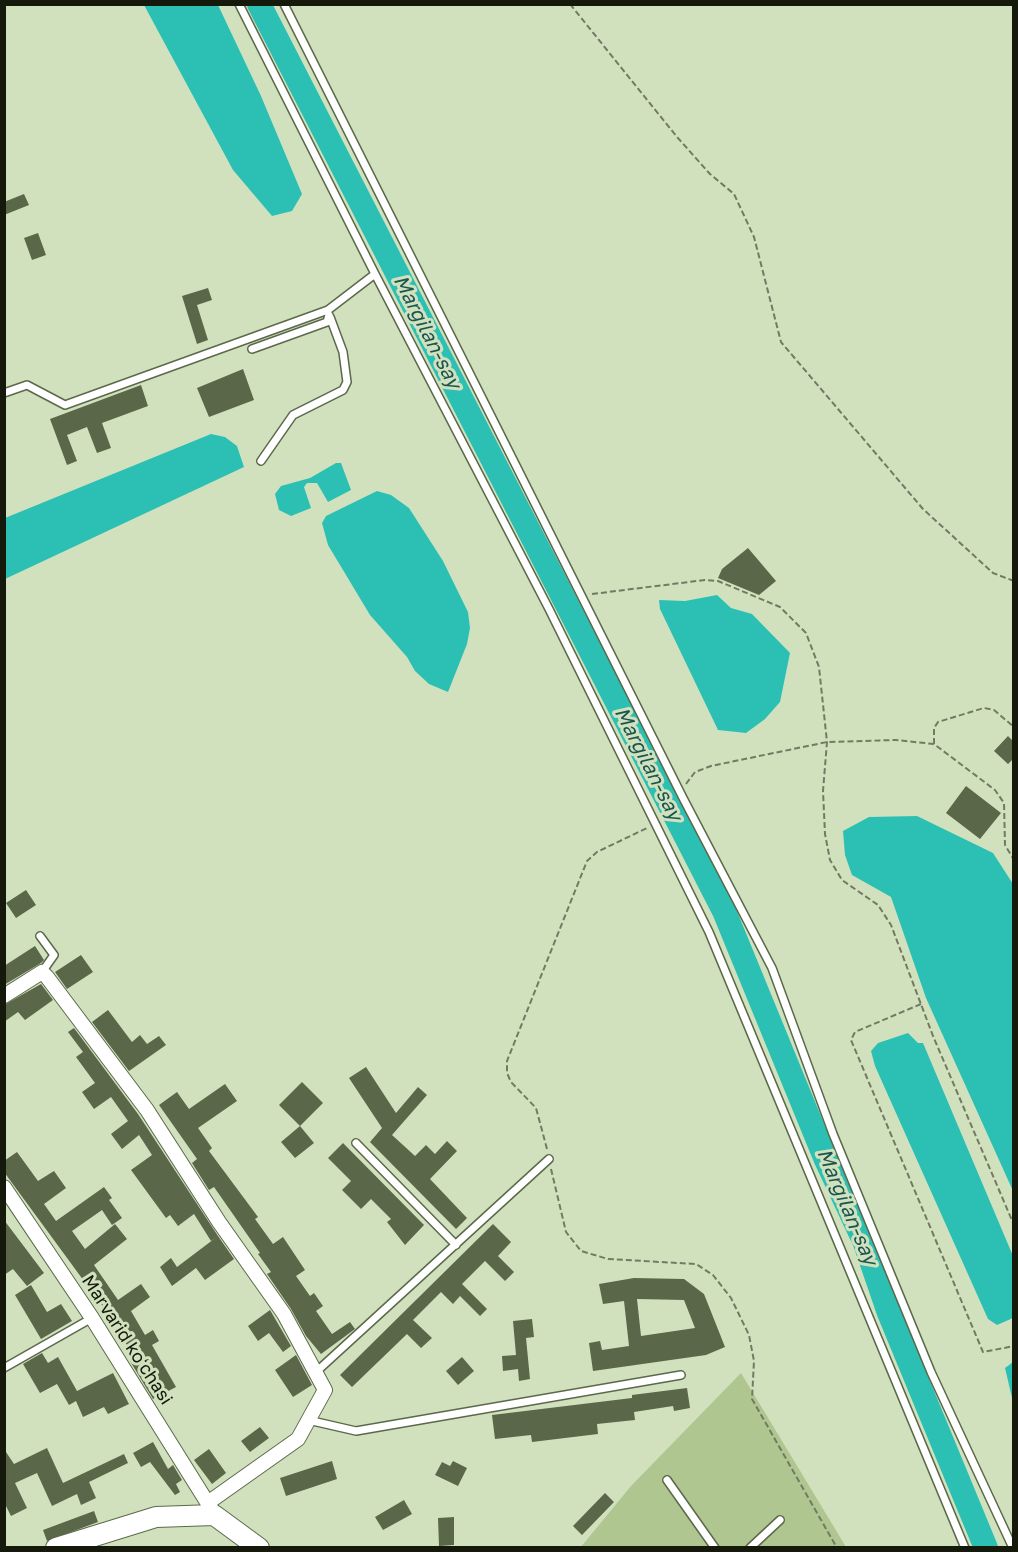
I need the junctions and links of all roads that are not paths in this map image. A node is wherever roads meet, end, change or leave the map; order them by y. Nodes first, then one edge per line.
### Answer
1 (239, 4) edge
2 (284, 4) edge
3 (375, 274) junction
4 (329, 314) junction
5 (252, 349) dead end
6 (4, 393) edge
7 (261, 460) dead end
8 (40, 936) dead end
9 (42, 972) junction
10 (4, 996) edge
11 (356, 1143) dead end
12 (549, 1159) road end
13 (4, 1187) edge
14 (456, 1245) junction
15 (92, 1318) junction
16 (4, 1368) edge
17 (315, 1372) junction
18 (681, 1375) dead end
19 (308, 1420) junction
20 (667, 1480) dead end
21 (212, 1509) junction
22 (780, 1520) dead end
23 (56, 1548) edge
24 (259, 1548) edge
25 (716, 1548) edge
26 (750, 1548) edge
27 (965, 1548) edge
28 (1013, 1548) edge

1 - 3 lane
2 - 28 lane
3 - 4 lane
3 - 27 lane
4 - 5 lane
4 - 6 lane
4 - 7 lane
8 - 9 lane
9 - 10 street
9 - 17 street
11 - 14 lane
12 - 14 lane
13 - 15 street, Marvarid koʻchasi
14 - 17 lane
15 - 16 lane
15 - 21 street, Marvarid koʻchasi
17 - 19 street
18 - 19 lane
19 - 21 street
20 - 25 lane
21 - 23 main road
21 - 24 main road
22 - 26 lane

